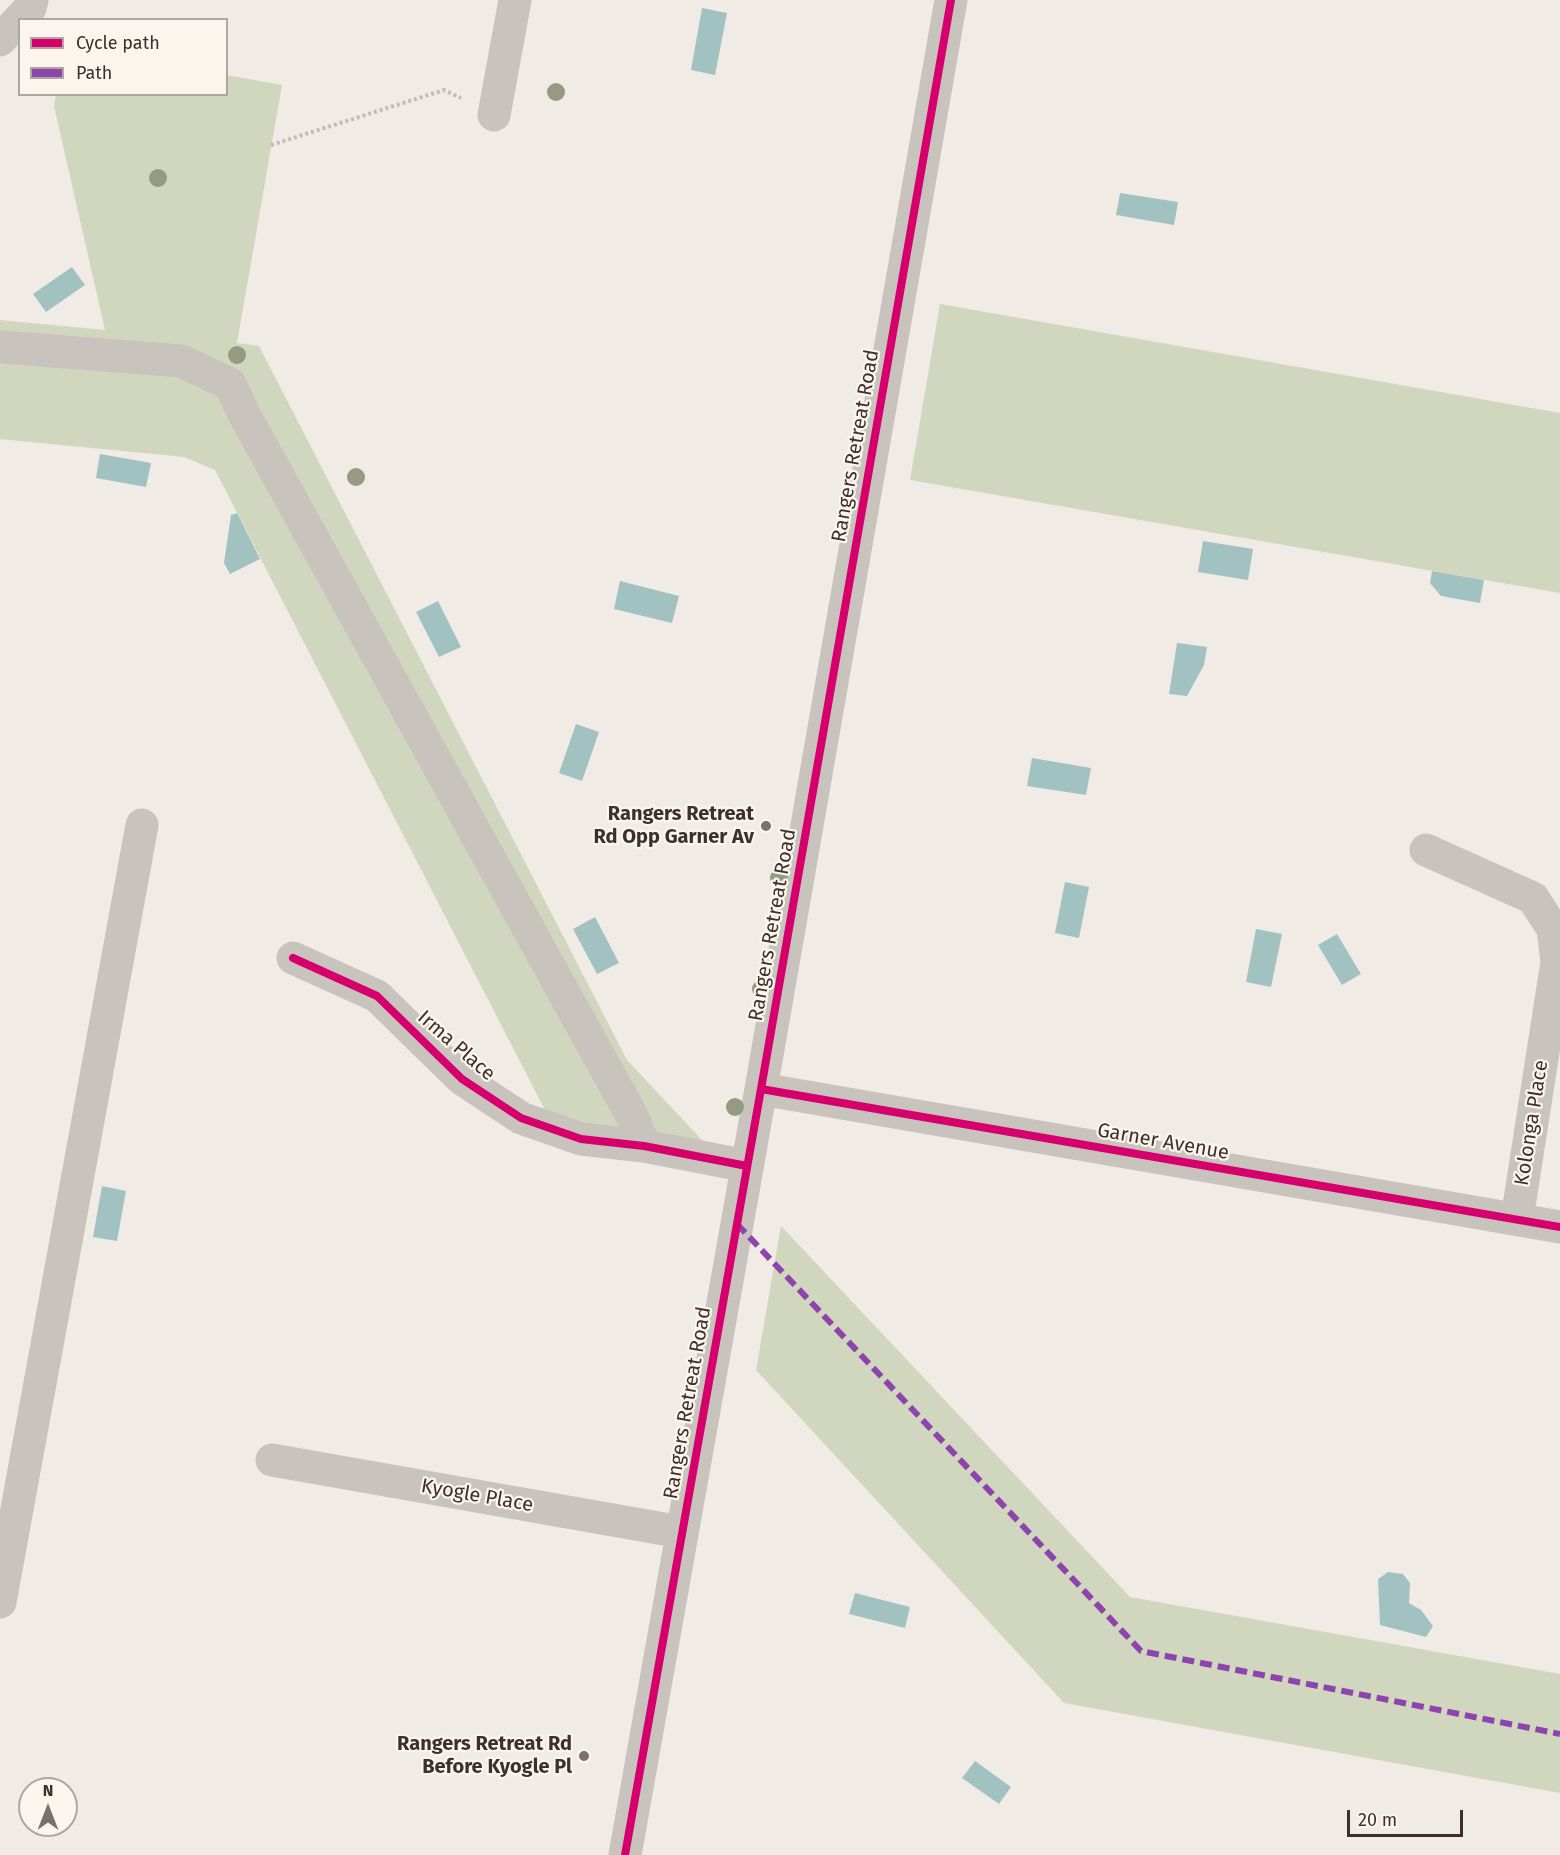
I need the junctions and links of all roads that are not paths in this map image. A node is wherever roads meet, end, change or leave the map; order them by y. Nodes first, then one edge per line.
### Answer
1 (32, 0) edge
2 (515, 0) edge
3 (951, 0) edge
4 (21, 18) edge
5 (18, 21) edge
6 (0, 40) edge
7 (494, 115) road end
8 (0, 347) edge
9 (142, 825) dead end
10 (1426, 850) dead end
11 (293, 957) dead end
12 (761, 1089) junction
13 (644, 1146) junction
14 (747, 1166) junction
15 (1517, 1219) junction
16 (1560, 1227) edge
17 (272, 1460) dead end
18 (681, 1532) junction
19 (0, 1602) edge
20 (625, 1855) edge

1 - 4 street
2 - 7 street
3 - 12 street, Rangers Retreat Road
5 - 6 street
8 - 13 street
9 - 19 street
10 - 15 street, Kolonga Place
11 - 13 street, Irma Place
12 - 14 street, Rangers Retreat Road
12 - 15 street, Garner Avenue
13 - 14 street, Irma Place
14 - 18 street, Rangers Retreat Road
15 - 16 street, Garner Avenue
17 - 18 street, Kyogle Place
18 - 20 street, Rangers Retreat Road

